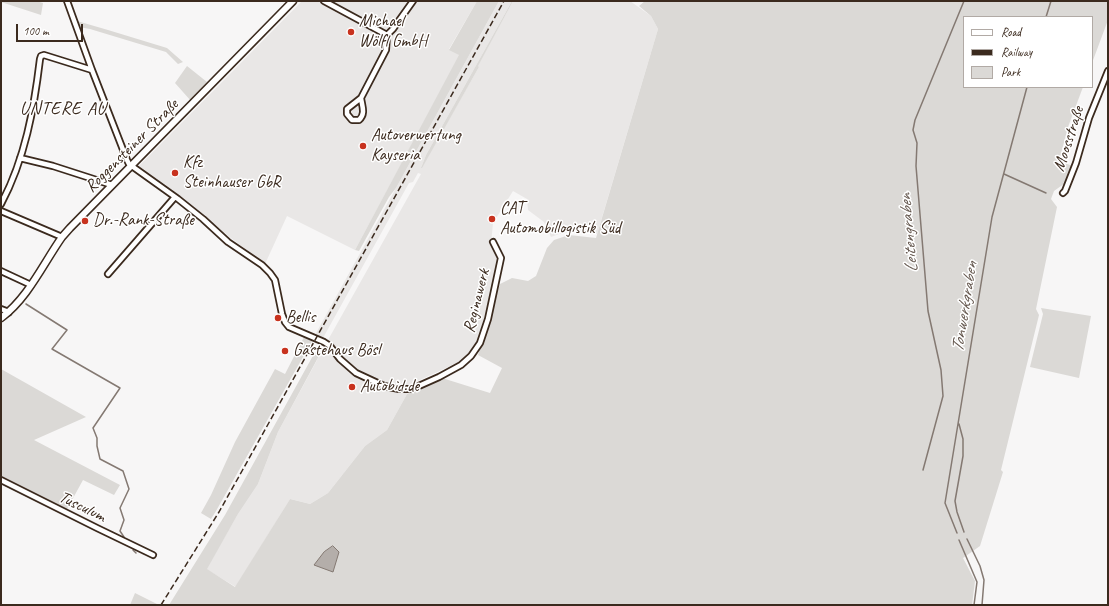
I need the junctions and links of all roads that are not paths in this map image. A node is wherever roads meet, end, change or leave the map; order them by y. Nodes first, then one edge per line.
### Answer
1 (67, 1) edge
2 (293, 1) edge
3 (324, 1) edge
4 (413, 1) edge
5 (387, 35) junction
6 (92, 70) junction
7 (1108, 71) edge
8 (361, 98) junction
9 (20, 158) junction
10 (132, 166) junction
11 (112, 185) junction
12 (1063, 193) dead end
13 (175, 197) junction
14 (1, 204) edge
15 (1, 211) edge
16 (62, 237) junction
17 (493, 242) dead end
18 (1, 271) edge
19 (108, 274) dead end
20 (31, 285) junction
21 (1, 309) edge
22 (9, 312) junction
23 (1, 318) edge
24 (1, 480) edge
25 (153, 555) dead end

1 - 6 street
2 - 10 street, Roggensteiner Straße
3 - 5 street
4 - 5 street
5 - 8 street
6 - 9 street
6 - 10 street
7 - 12 street, Moosstraße
8 - 8 street
9 - 11 street
9 - 14 street
10 - 11 street, Roggensteiner Straße
10 - 13 street, Reginawerk
11 - 16 street, Roggensteiner Straße
13 - 17 street, Reginawerk
13 - 19 street
15 - 16 street
16 - 20 street, Roggensteiner Straße
18 - 20 street
20 - 22 street, Roggensteiner Straße
21 - 22 street
22 - 23 street, Roggensteiner Straße
24 - 25 street, Tusculum

